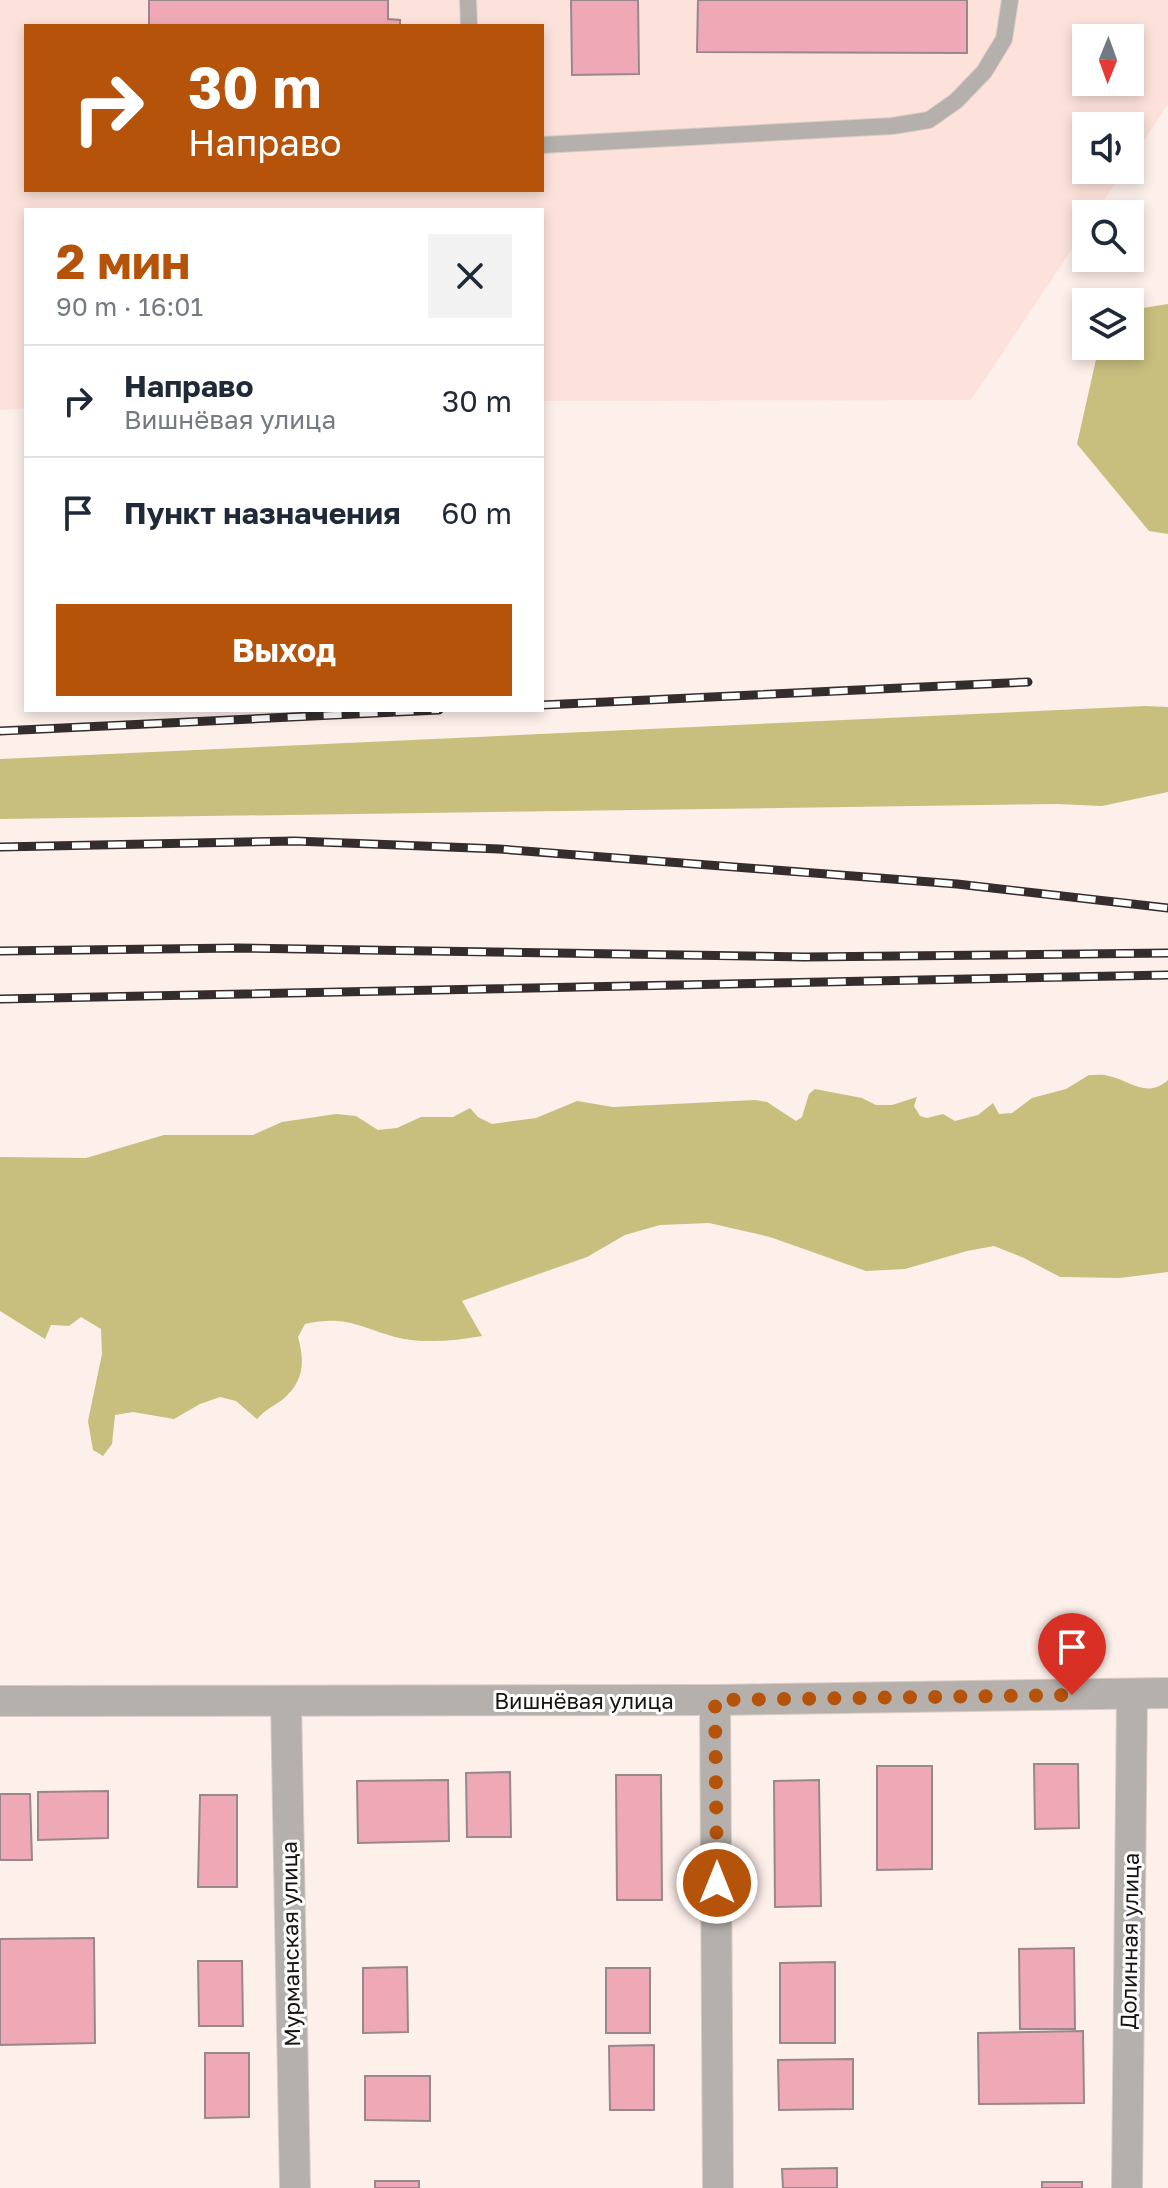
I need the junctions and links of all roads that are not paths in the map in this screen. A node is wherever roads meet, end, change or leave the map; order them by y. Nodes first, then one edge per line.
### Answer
1 (468, 0) edge
2 (1010, 0) edge
3 (469, 24) edge
4 (544, 145) edge
5 (1168, 1693) edge
6 (1132, 1694) junction
7 (715, 1700) junction
8 (0, 1701) edge
9 (286, 1701) junction
10 (295, 2188) edge
11 (718, 2188) edge
12 (1127, 2188) edge

1 - 3 lane
2 - 4 lane
5 - 6 street, Вишнёвая улица
6 - 7 street, Вишнёвая улица
6 - 12 street, Долинная улица
7 - 9 street, Вишнёвая улица
7 - 11 street
8 - 9 street, Вишнёвая улица
9 - 10 street, Мурманская улица

